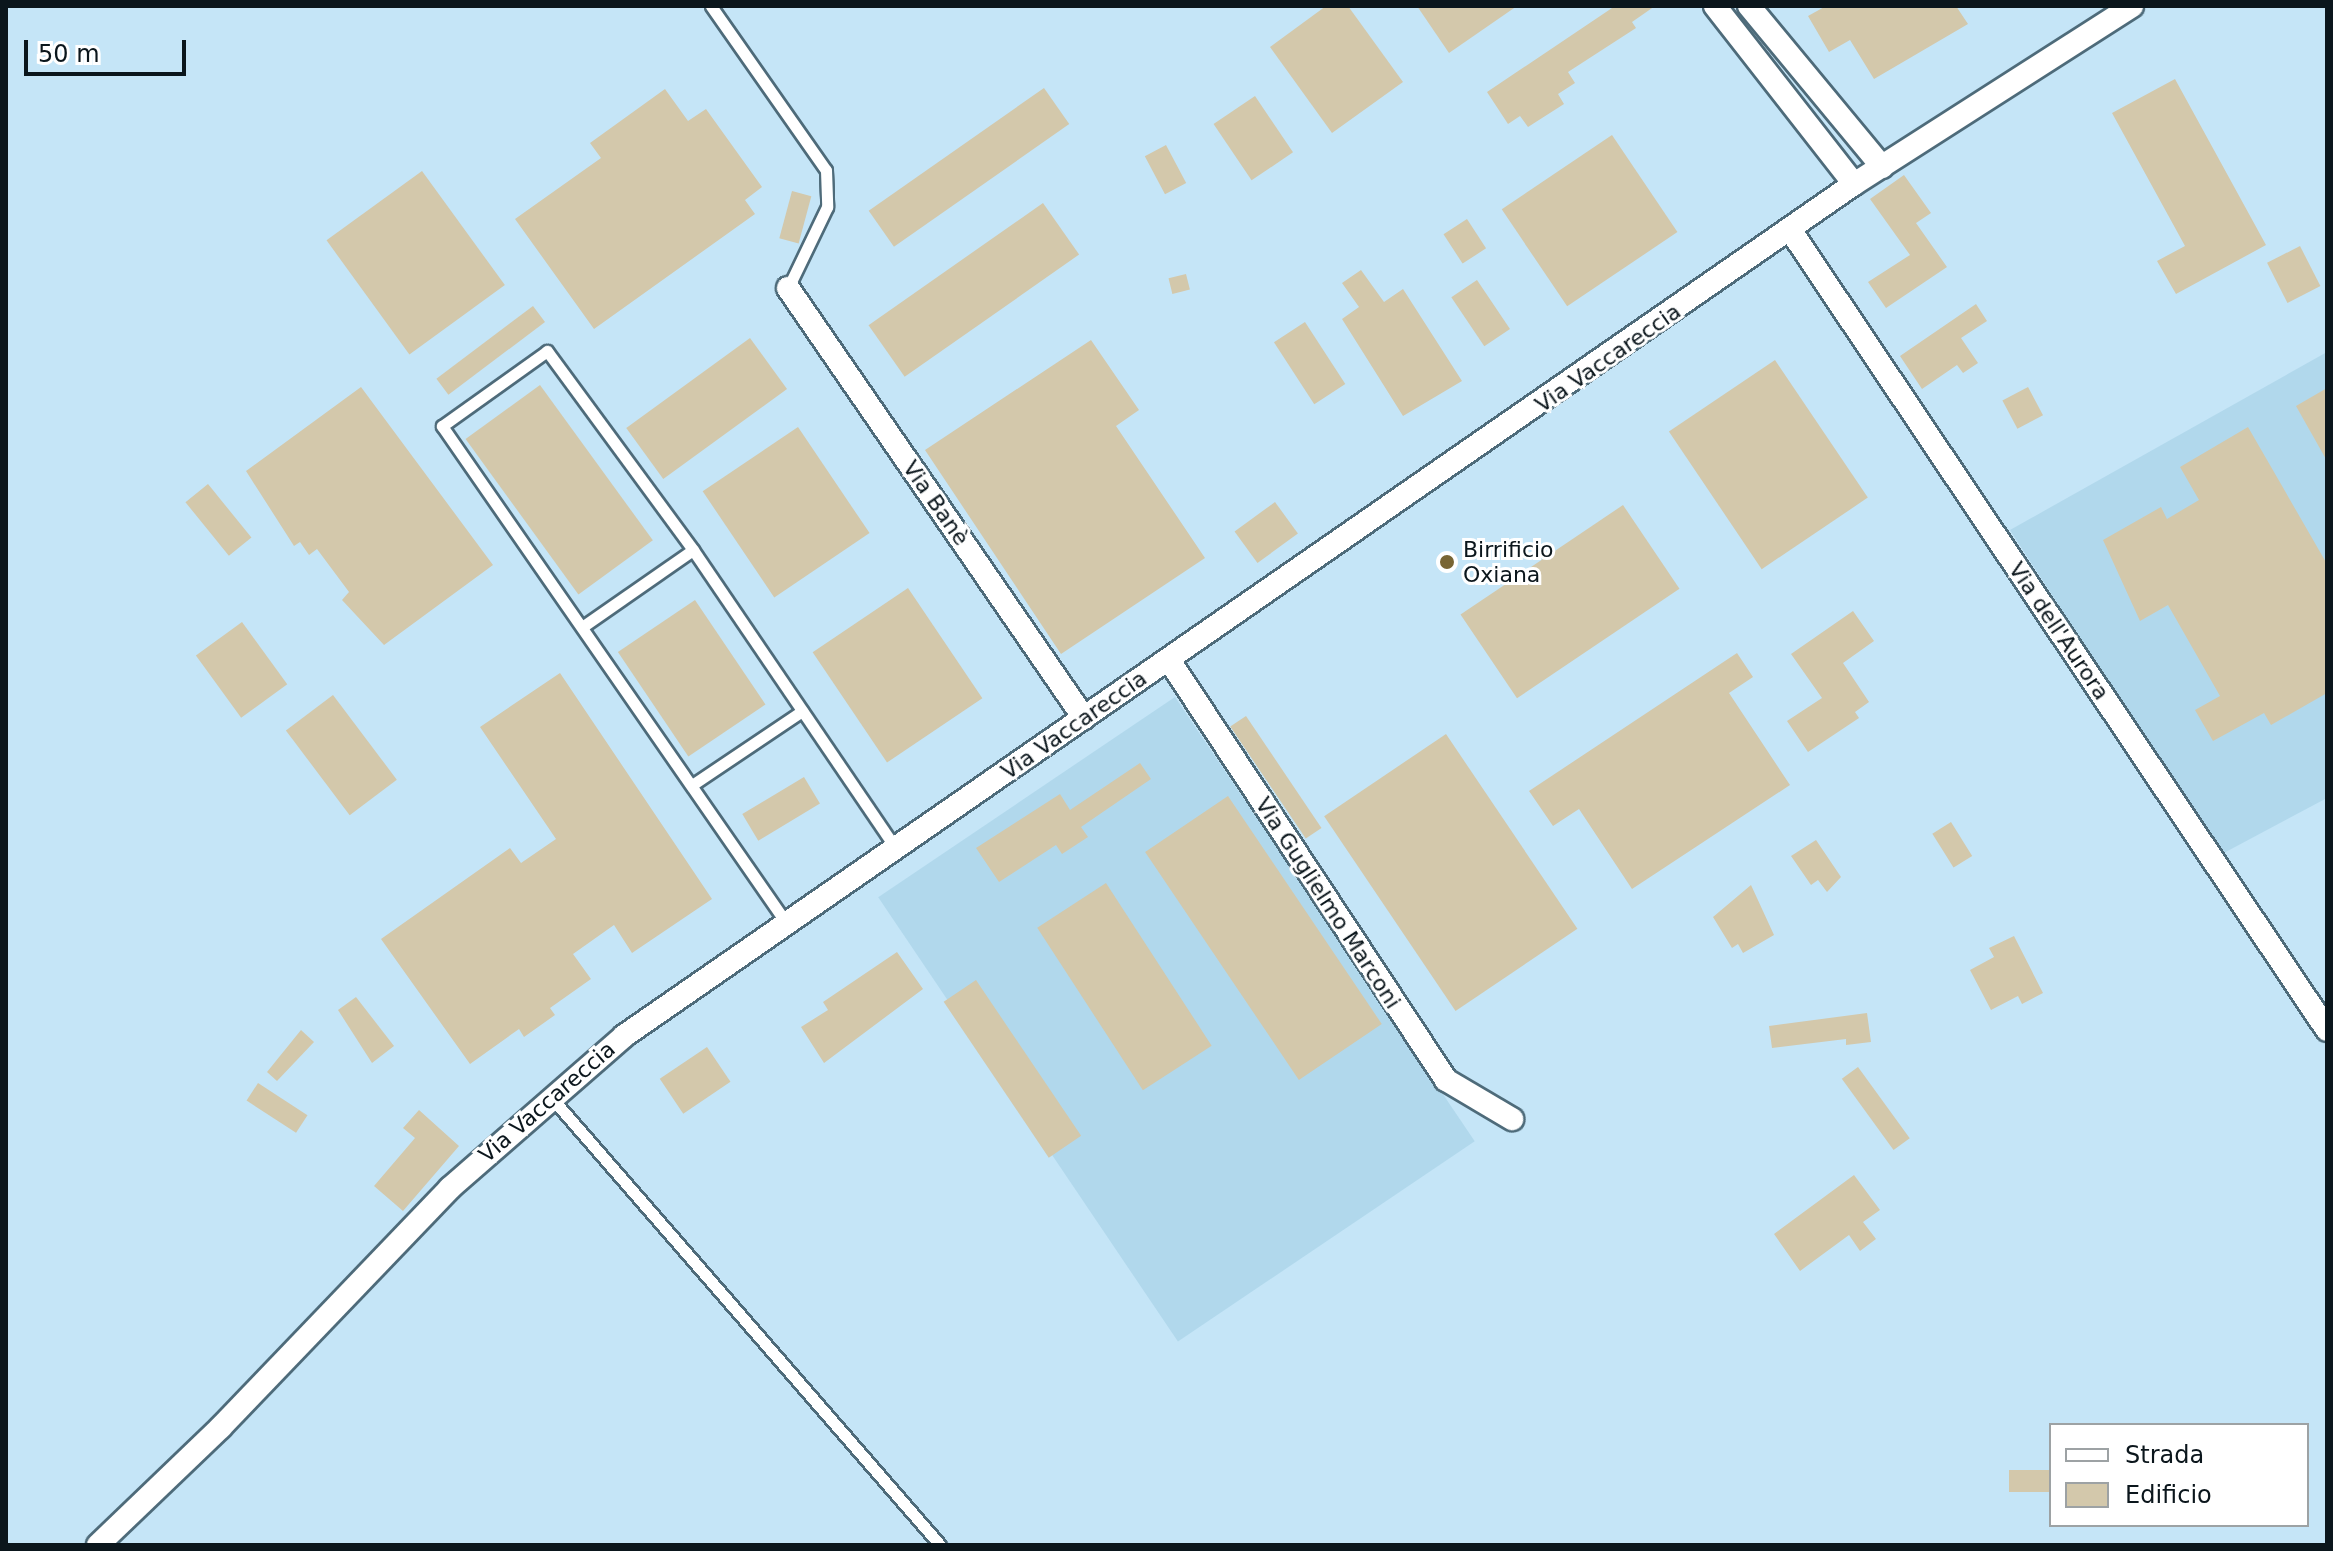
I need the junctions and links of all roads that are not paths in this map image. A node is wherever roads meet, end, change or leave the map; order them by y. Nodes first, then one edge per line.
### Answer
1 (711, 6) edge
2 (1715, 6) edge
3 (1749, 6) edge
4 (2132, 6) edge
5 (1882, 167) junction
6 (1854, 184) junction
7 (1791, 231) junction
8 (788, 288) joint
9 (693, 550) junction
10 (585, 625) junction
11 (1169, 660) junction
12 (802, 711) junction
13 (1084, 718) junction
14 (695, 783) junction
15 (895, 847) junction
16 (787, 924) junction
17 (2327, 1030) edge
18 (550, 1096) junction
19 (1512, 1119) dead end
20 (98, 1545) edge
21 (940, 1545) edge

1 - 8 lane
2 - 6 street
3 - 5 street
4 - 5 street, Via Vaccareccia
5 - 6 street, Via Vaccareccia
6 - 7 street, Via Vaccareccia
7 - 11 street, Via Vaccareccia
7 - 17 street, Via dell'Aurora
8 - 13 street, Via Banè
9 - 10 lane
9 - 10 lane
9 - 12 lane
10 - 14 lane
11 - 13 street, Via Vaccareccia
11 - 19 street, Via Guglielmo Marconi
12 - 14 lane
12 - 15 lane
13 - 15 street, Via Vaccareccia
14 - 16 lane
15 - 16 street, Via Vaccareccia
16 - 18 street, Via Vaccareccia
18 - 20 street, Via Vaccareccia
18 - 21 lane

